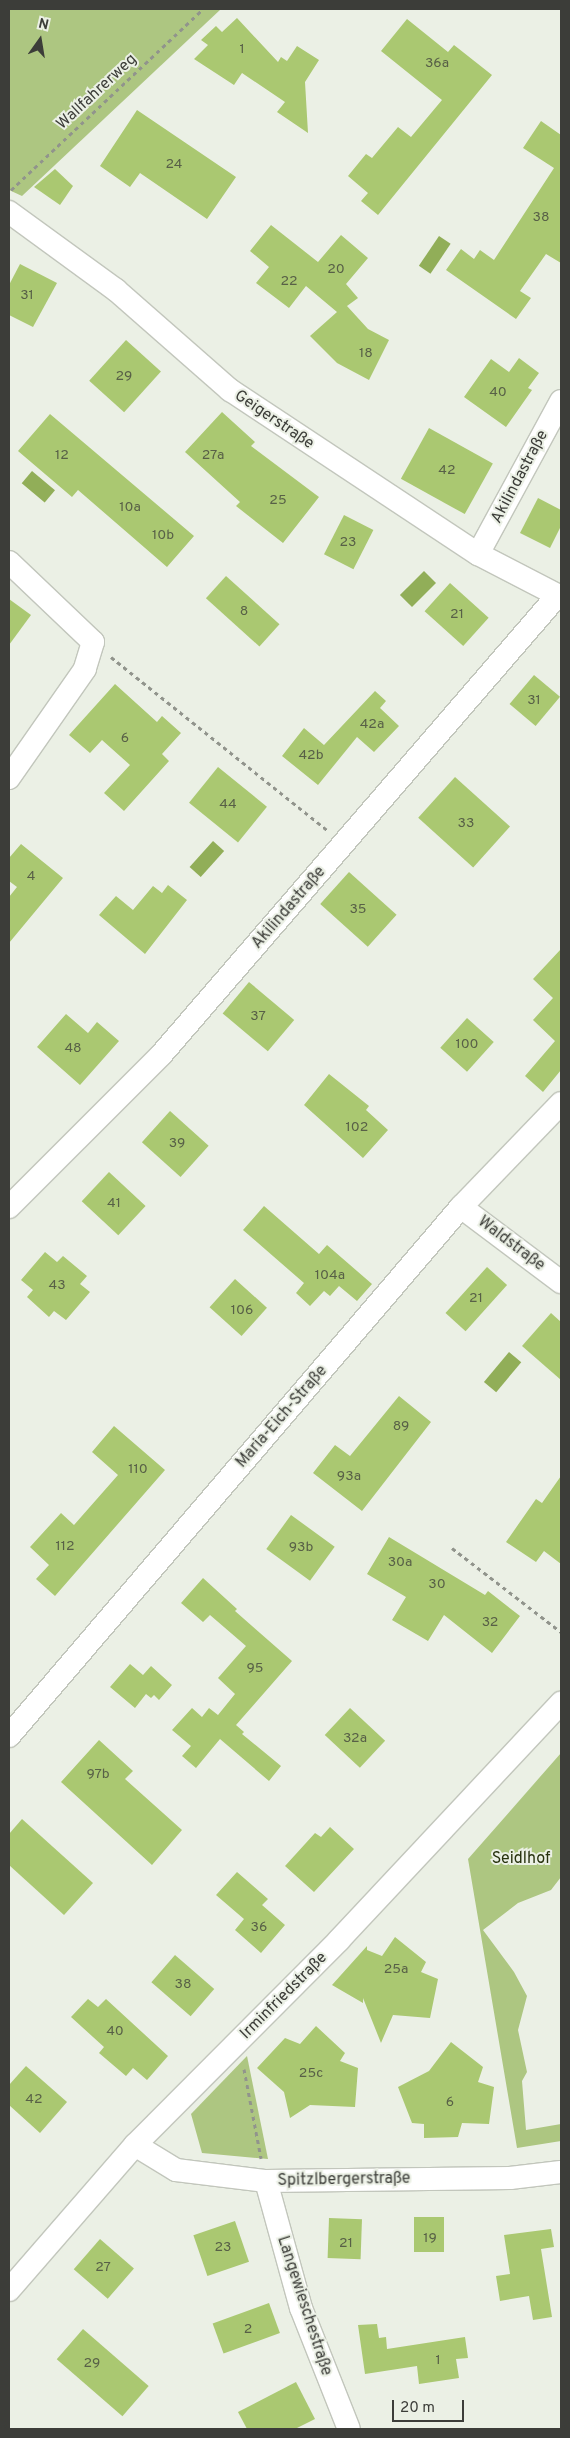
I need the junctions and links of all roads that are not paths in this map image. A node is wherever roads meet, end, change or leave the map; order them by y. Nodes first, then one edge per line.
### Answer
1 (9, 212) edge
2 (561, 401) edge
3 (478, 554) junction
4 (9, 562) edge
5 (559, 596) edge
6 (9, 778) edge
7 (561, 1103) edge
8 (11, 1201) edge
9 (461, 1207) junction
10 (561, 1282) edge
11 (561, 1703) edge
12 (9, 1736) edge
13 (135, 2145) junction
14 (561, 2172) edge
15 (266, 2181) junction
16 (9, 2290) edge
17 (349, 2429) edge

1 - 3 street, Geigerstraße
2 - 3 street, Akilindastraße
3 - 5 street, Geigerstraße
4 - 6 street
5 - 8 street, Akilindastraße
7 - 9 street, Maria-Eich-Straße
9 - 10 street, Waldstraße
9 - 12 street, Maria-Eich-Straße
11 - 13 street, Irminfriedstraße
13 - 15 street, Spitzlbergerstraße
13 - 16 street, Irminfriedstraße
14 - 15 street, Spitzlbergerstraße
15 - 17 street, Langewieschestraße

